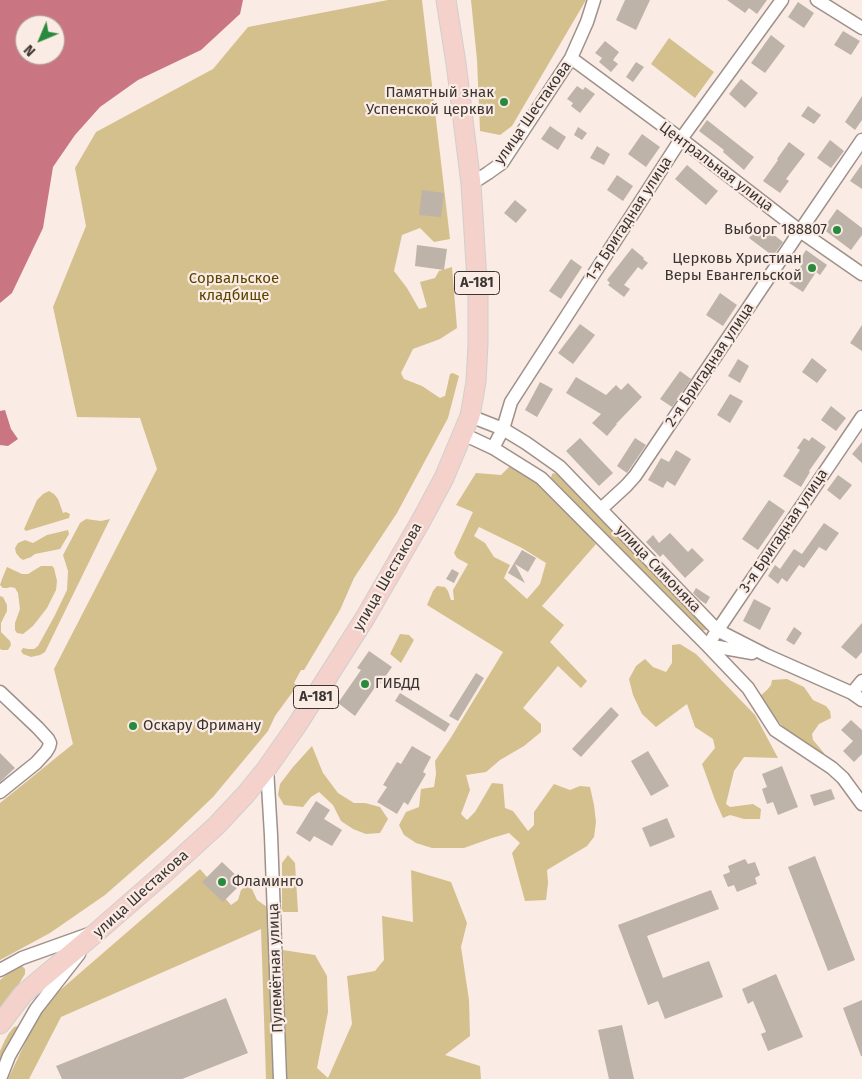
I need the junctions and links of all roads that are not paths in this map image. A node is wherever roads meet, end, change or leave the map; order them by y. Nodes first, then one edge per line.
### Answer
1 (446, 0) edge
2 (459, 0) edge
3 (594, 0) edge
4 (782, 0) edge
5 (817, 0) edge
6 (862, 28) edge
7 (571, 58) junction
8 (456, 63) junction
9 (681, 139) junction
10 (862, 140) edge
11 (471, 184) junction
12 (800, 230) junction
13 (862, 274) edge
14 (470, 416) junction
15 (862, 417) edge
16 (503, 429) junction
17 (463, 434) junction
18 (493, 448) junction
19 (601, 508) junction
20 (717, 630) junction
21 (707, 645) junction
22 (727, 648) junction
23 (766, 655) junction
24 (862, 680) edge
25 (741, 681) junction
26 (0, 692) edge
27 (857, 696) edge
28 (267, 768) junction
29 (0, 792) edge
30 (862, 804) edge
31 (98, 931) junction
32 (0, 970) edge
33 (0, 1024) edge
34 (0, 1079) edge
35 (280, 1079) edge

1 - 8 main road, А-181
2 - 8 main road, А-181
3 - 7 street, улица Шестакова
4 - 9 street, 1-я Бригадная улица
5 - 6 street
7 - 9 street, Центральная улица
7 - 11 street, улица Шестакова
8 - 11 main road, А-181
9 - 12 street, Центральная улица
9 - 16 street, 1-я Бригадная улица
10 - 12 street, 2-я Бригадная улица
11 - 14 main road, улица Шестакова / А-181
12 - 13 street, Центральная улица
12 - 19 street, 2-я Бригадная улица
14 - 16 street, улица Симоняка
14 - 17 main road, улица Шестакова / А-181
15 - 20 street, 3-я Бригадная улица
16 - 18 street, 1-я Бригадная улица
16 - 19 street, улица Симоняка
17 - 18 street, улица Симоняка
17 - 28 main road, улица Шестакова / А-181
18 - 21 street, улица Симоняка
19 - 20 street, улица Симоняка
20 - 21 street, 3-я Бригадная улица
20 - 22 street
20 - 23 street, улица Симоняка
21 - 22 street
21 - 25 street, улица Симоняка
22 - 23 street
22 - 25 street
23 - 27 street, улица Симоняка
24 - 27 street
25 - 30 street
26 - 29 street
28 - 31 main road, улица Шестакова / А-181
28 - 35 street, Пулемётная улица
31 - 32 street
31 - 33 main road, А-181
31 - 34 street, улица Шестакова

